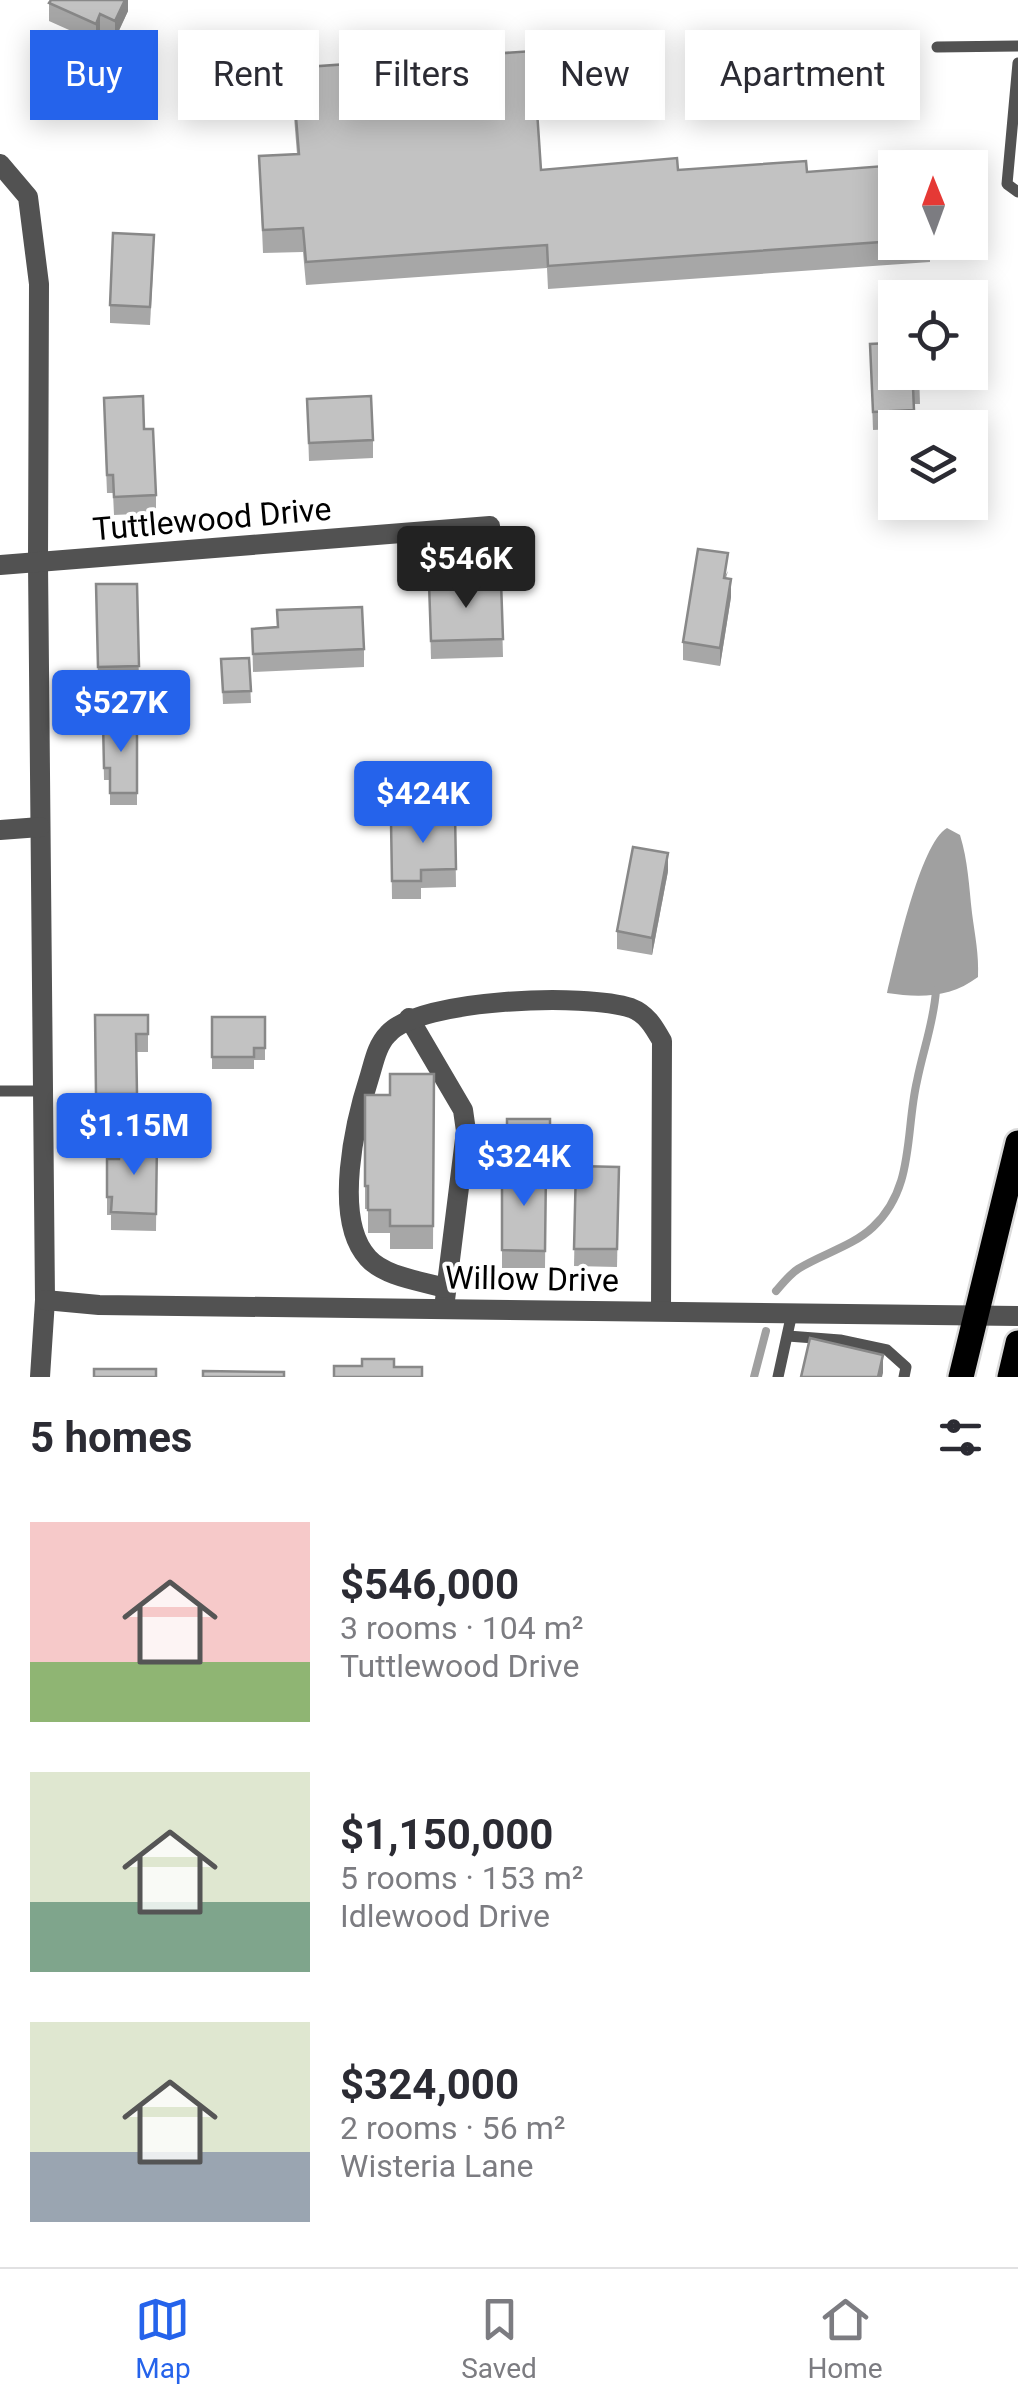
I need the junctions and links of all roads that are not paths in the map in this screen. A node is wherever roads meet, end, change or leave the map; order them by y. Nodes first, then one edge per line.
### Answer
1 (1018, 46) edge
2 (937, 47) dead end
3 (1018, 63) edge
4 (0, 164) edge
5 (1018, 192) edge
6 (490, 526) dead end
7 (38, 563) junction
8 (0, 566) edge
9 (40, 827) junction
10 (0, 830) edge
11 (409, 1018) junction
12 (42, 1090) junction
13 (0, 1091) edge
14 (1018, 1143) edge
15 (445, 1298) junction
16 (45, 1300) junction
17 (660, 1310) junction
18 (792, 1312) junction
19 (977, 1315) junction
20 (1018, 1316) edge
21 (788, 1336) junction
22 (1018, 1343) edge
23 (40, 1377) edge
24 (778, 1377) edge
25 (904, 1377) edge
26 (960, 1377) edge
27 (1010, 1377) edge

1 - 2 lane
3 - 5 lane
4 - 7 street
6 - 7 street, Tuttlewood Drive
7 - 8 street, Tuttlewood Drive
7 - 9 street
9 - 10 street
9 - 12 street
11 - 15 street
11 - 15 street
11 - 17 street
12 - 13 lane
12 - 16 street
14 - 19 main road
15 - 16 street, Willow Drive
15 - 17 street, Willow Drive
16 - 23 street
17 - 18 street, Willow Drive
18 - 19 street, Willow Drive
18 - 21 lane
19 - 20 street, Willow Drive
19 - 26 main road
21 - 24 lane
21 - 25 lane
22 - 27 main road

